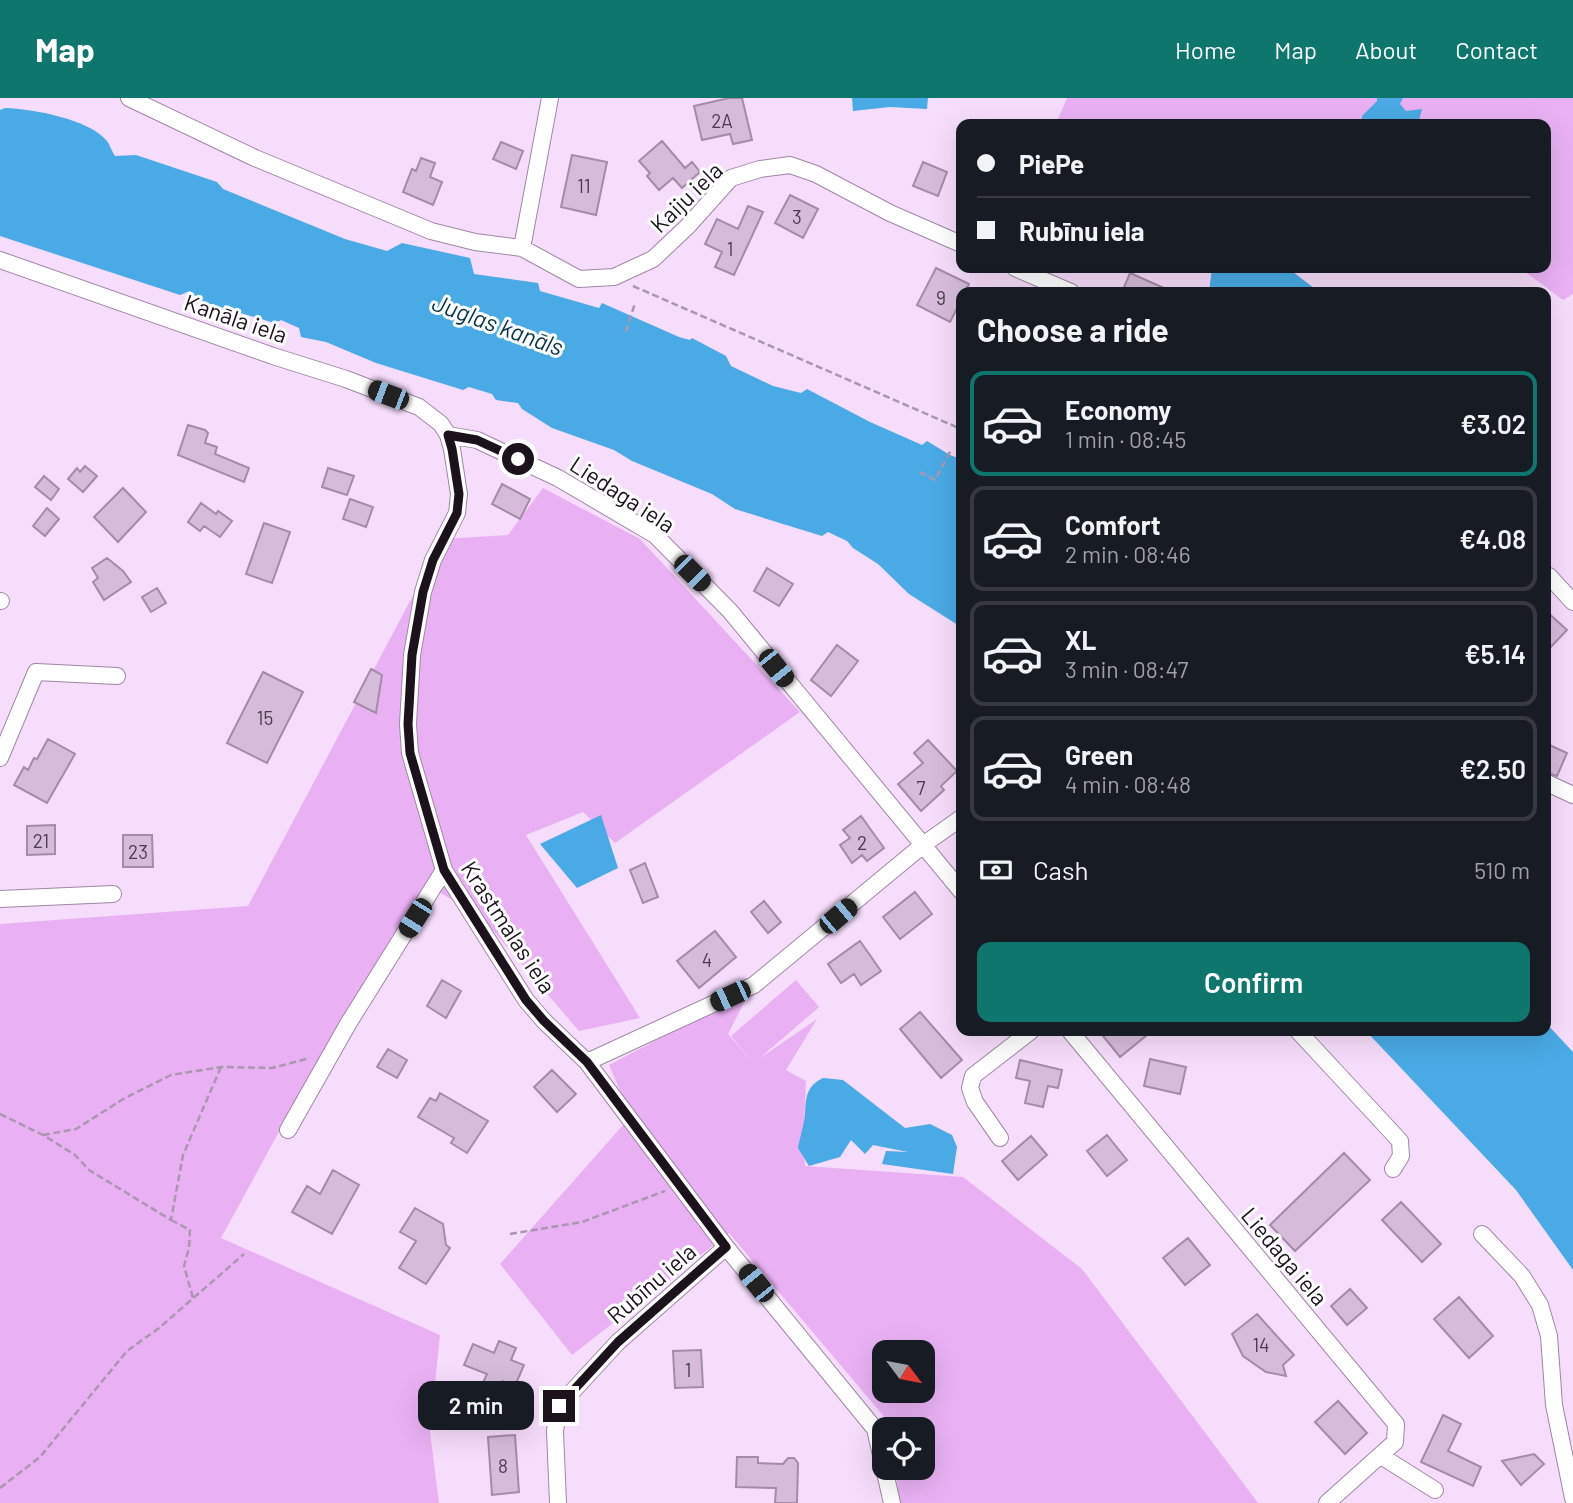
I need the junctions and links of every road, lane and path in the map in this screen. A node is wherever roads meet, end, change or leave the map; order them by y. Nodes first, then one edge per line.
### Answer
1 (129, 98) edge
2 (550, 98) edge
3 (956, 242) edge
4 (522, 248) junction
5 (0, 260) edge
6 (1027, 273) edge
7 (614, 277) junction
8 (1059, 287) edge
9 (635, 303) dead end
10 (626, 331) dead end
11 (956, 427) edge
12 (448, 435) junction
13 (951, 450) dead end
14 (920, 472) dead end
15 (1551, 578) edge
16 (1573, 603) edge
17 (117, 676) dead end
18 (0, 758) edge
19 (1551, 785) edge
20 (1573, 795) edge
21 (956, 822) edge
22 (923, 845) junction
23 (444, 870) junction
24 (956, 885) edge
25 (113, 894) dead end
26 (0, 899) edge
27 (1025, 1036) edge
28 (1074, 1036) edge
29 (1303, 1036) edge
30 (321, 1055) dead end
31 (587, 1062) junction
32 (221, 1067) junction
33 (0, 1114) edge
34 (288, 1130) dead end
35 (43, 1135) junction
36 (1000, 1138) dead end
37 (1393, 1169) dead end
38 (681, 1185) junction
39 (171, 1220) junction
40 (510, 1234) dead end
41 (1482, 1234) dead end
42 (726, 1247) junction
43 (244, 1254) dead end
44 (193, 1298) junction
45 (1381, 1456) junction
46 (0, 1488) edge
47 (1435, 1490) dead end
48 (1573, 1498) edge
49 (558, 1503) edge
50 (892, 1503) edge
51 (1327, 1503) edge

1 - 4 street
2 - 4 street
3 - 7 street, Kaiju iela
4 - 7 street, Kaiju iela
5 - 12 street, Kanāla iela
6 - 8 street
7 - 11 path
9 - 10 path
12 - 22 street, Liedaga iela
12 - 23 street, Krastmalas iela
13 - 14 path
15 - 16 street
17 - 18 street
19 - 20 street
21 - 22 street
22 - 24 street, Liedaga iela
22 - 31 street
23 - 31 street, Krastmalas iela
23 - 34 street
25 - 26 street
27 - 36 street
28 - 45 street, Liedaga iela
29 - 37 street
30 - 32 path
31 - 38 street, Krastmalas iela
32 - 35 path
32 - 39 path
33 - 35 path
35 - 39 path
38 - 40 path
38 - 42 street, Krastmalas iela
39 - 44 path
41 - 48 street
42 - 49 street, Rubīnu iela
42 - 50 street, Krastmalas iela
43 - 44 path
44 - 46 path
45 - 47 street
45 - 51 street, Liedaga iela

